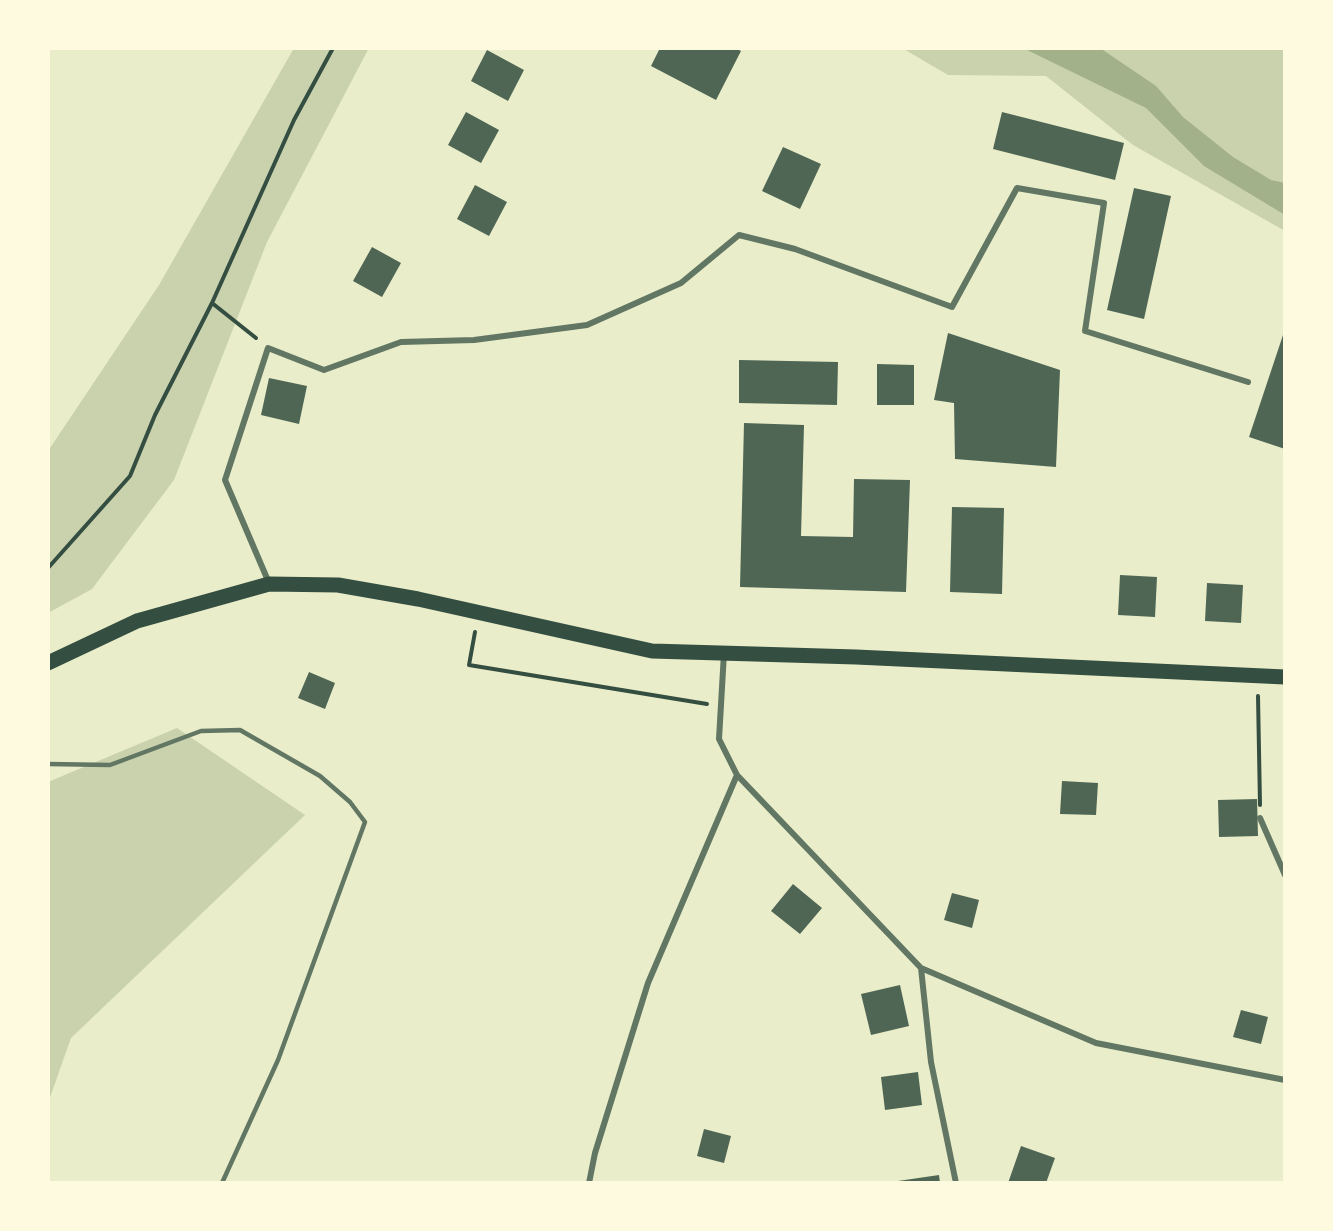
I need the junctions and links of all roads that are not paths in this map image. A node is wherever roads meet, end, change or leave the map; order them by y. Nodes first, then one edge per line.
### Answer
1 (1248, 382) dead end
2 (269, 584) junction
3 (724, 653) junction
4 (48, 663) edge
5 (1285, 677) edge
6 (48, 764) edge
7 (737, 775) junction
8 (1260, 818) road end
9 (1285, 875) edge
10 (921, 968) junction
11 (1285, 1080) edge
12 (222, 1183) edge
13 (589, 1183) edge
14 (956, 1183) edge

1 - 2 street
2 - 3 main road
2 - 4 main road
3 - 5 main road
3 - 7 street
6 - 12 lane
7 - 10 street
7 - 13 street
8 - 9 street
10 - 11 street
10 - 14 street

